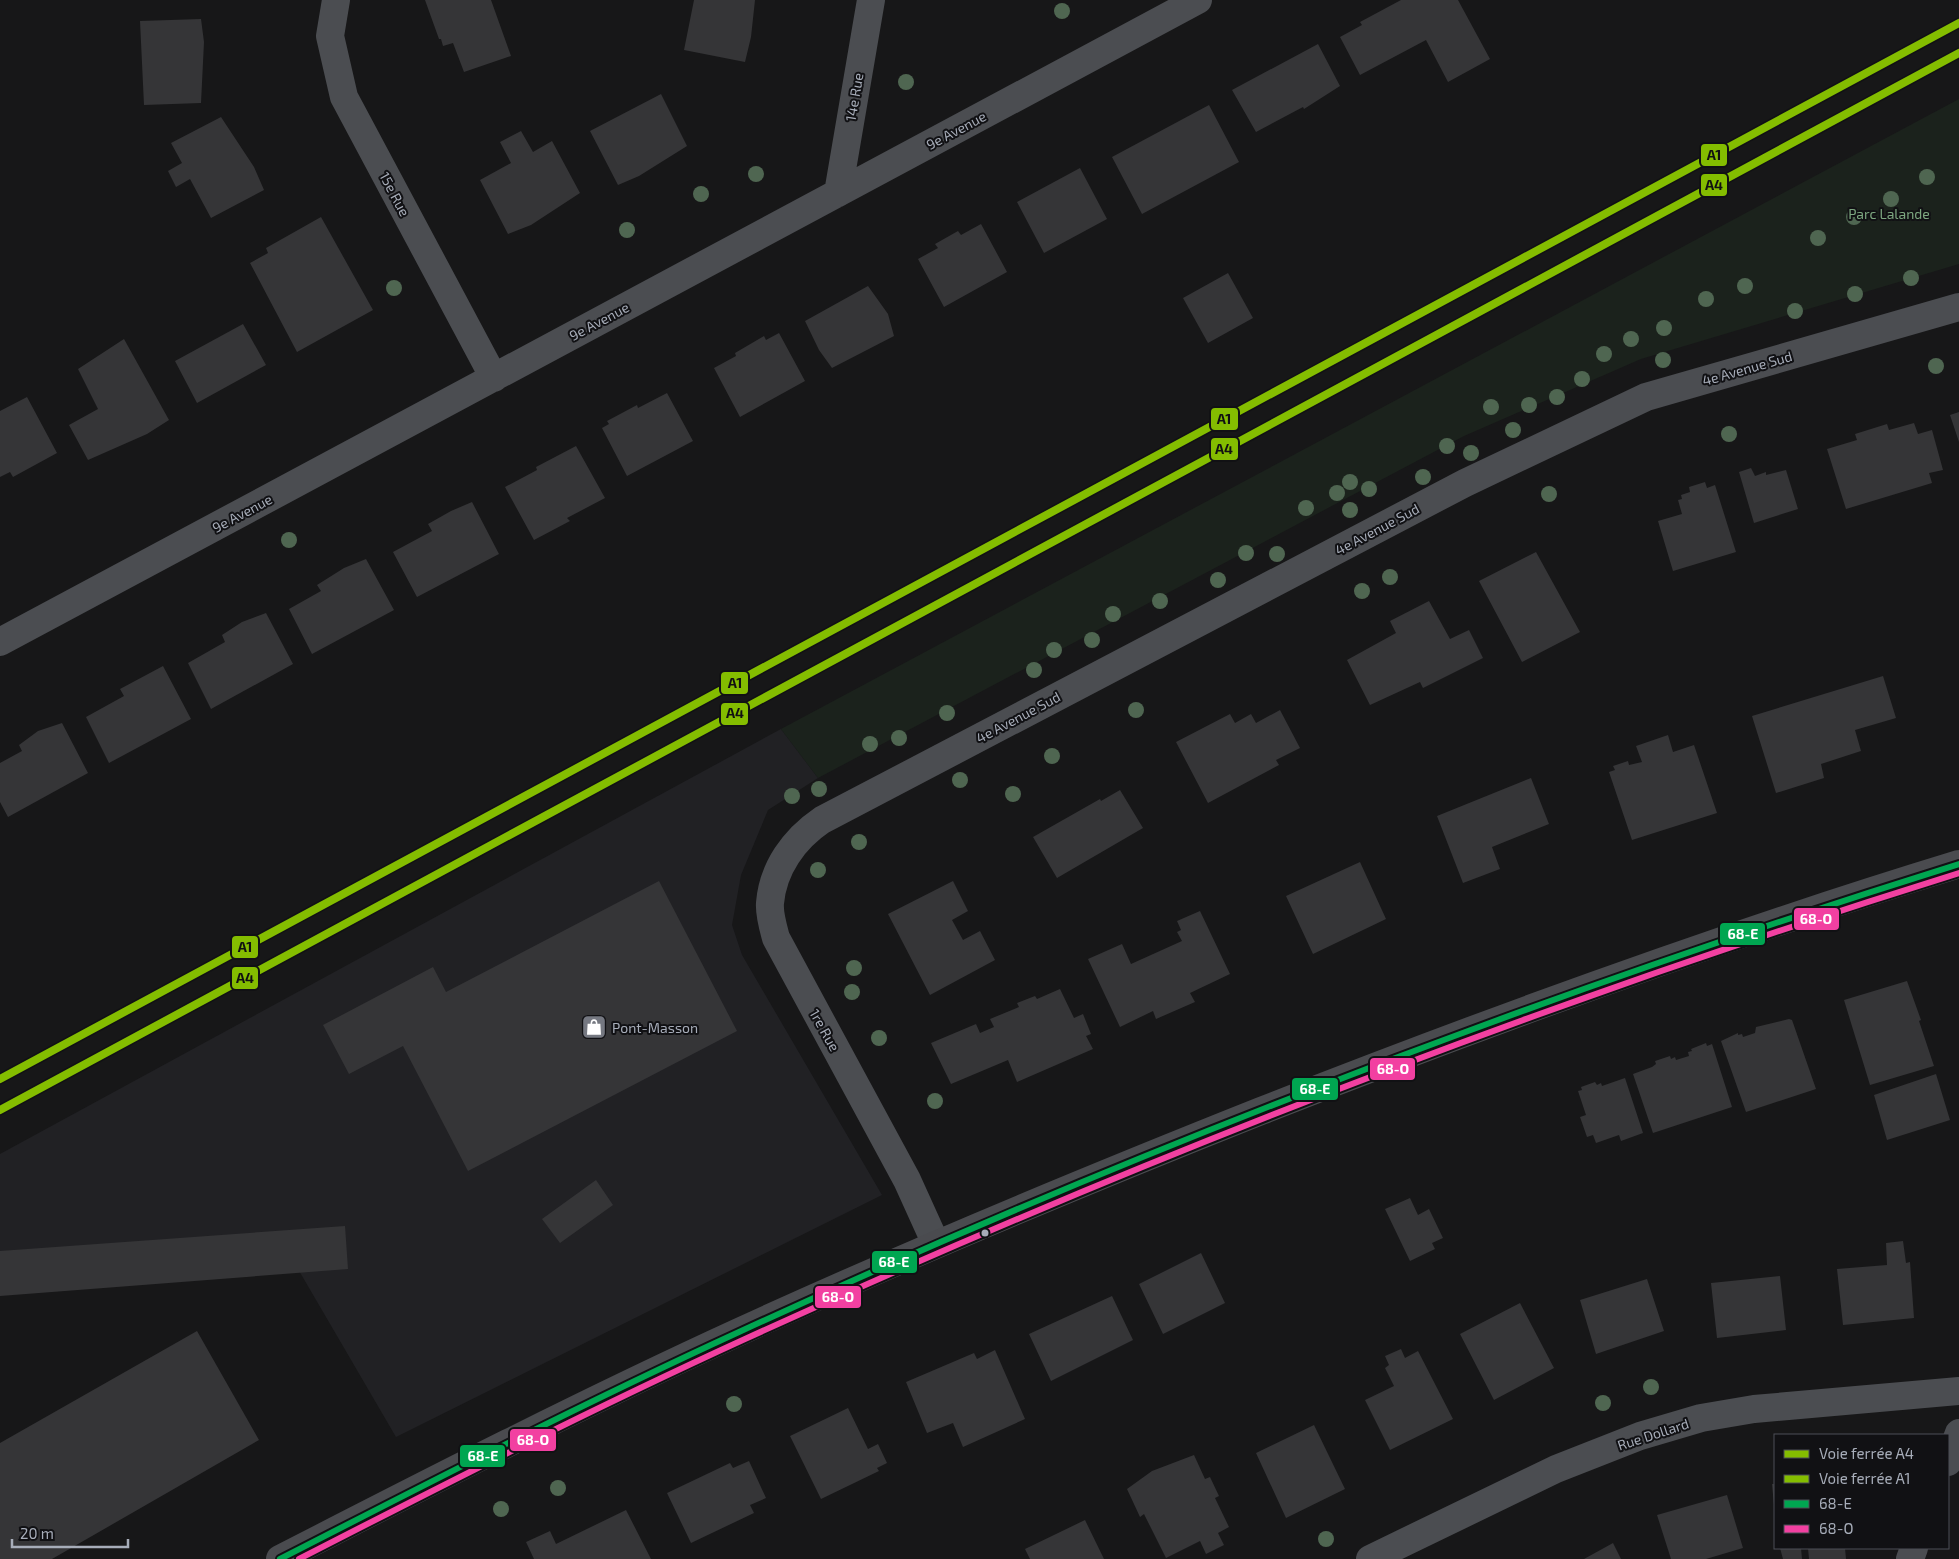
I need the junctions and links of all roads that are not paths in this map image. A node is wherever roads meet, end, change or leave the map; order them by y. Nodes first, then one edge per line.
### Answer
1 (336, 0) edge
2 (870, 0) edge
3 (1198, 0) edge
4 (838, 193) junction
5 (1959, 307) edge
6 (494, 378) junction
7 (0, 642) edge
8 (822, 820) joint
9 (1959, 864) edge
10 (936, 1244) junction
11 (1959, 1392) edge
12 (1959, 1433) edge
13 (1949, 1459) edge
14 (280, 1559) edge
15 (1370, 1559) edge

1 - 6 street, 15e Rue
2 - 4 street, 14e Rue
3 - 4 street, 9e Avenue
4 - 6 street, 9e Avenue
5 - 8 street, 4e Avenue Sud
6 - 7 street, 9e Avenue
8 - 10 street, 1re Rue
9 - 10 main road
10 - 14 main road
11 - 15 street, Rue Dollard
12 - 13 street

